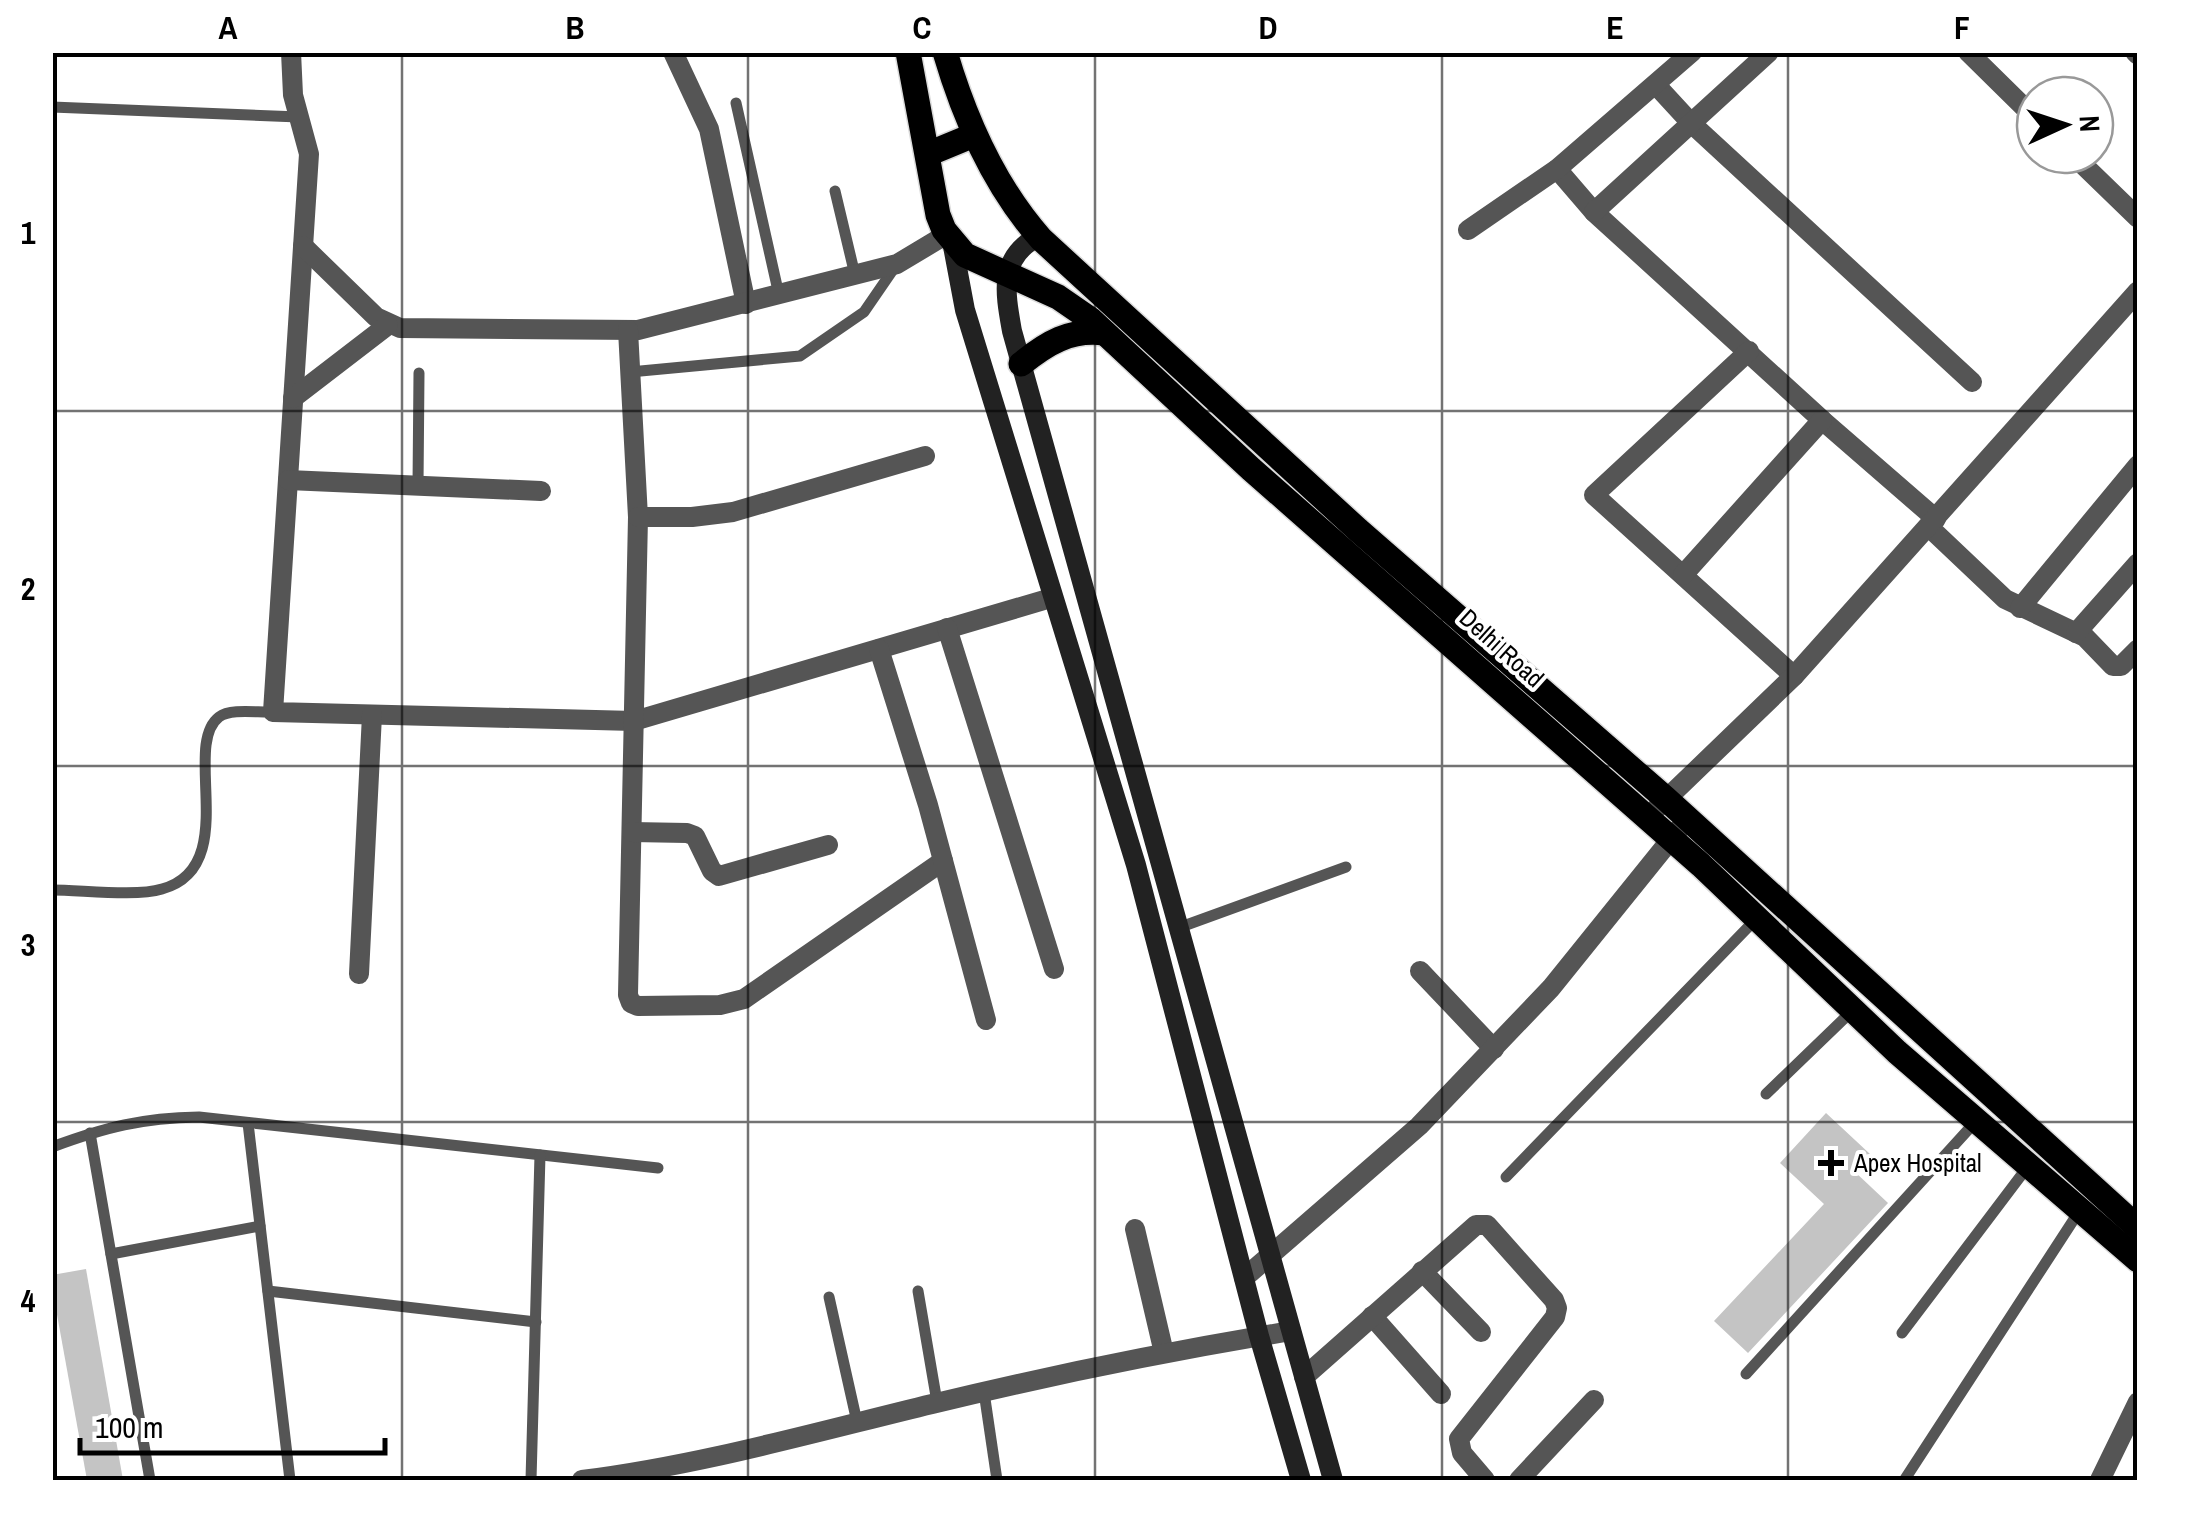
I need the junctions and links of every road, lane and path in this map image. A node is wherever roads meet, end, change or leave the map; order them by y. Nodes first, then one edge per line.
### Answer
1 (291, 52) edge
2 (673, 52) edge
3 (908, 52) edge
4 (945, 52) edge
5 (1692, 52) edge
6 (1769, 52) edge
7 (1968, 52) edge
8 (1656, 85) junction
9 (2015, 98) edge
10 (736, 103) dead end
11 (52, 107) edge
12 (299, 117) junction
13 (1691, 122) junction
14 (974, 135) junction
15 (928, 154) junction
16 (1557, 168) junction
17 (2094, 175) edge
18 (835, 190) dead end
19 (1594, 212) junction
20 (2138, 218) edge
21 (1468, 230) dead end
22 (1039, 236) junction
23 (949, 237) junction
24 (303, 246) junction
25 (898, 264) junction
26 (854, 275) junction
27 (1005, 275) junction
28 (2138, 291) edge
29 (779, 295) junction
30 (746, 304) junction
31 (388, 325) junction
32 (628, 330) junction
33 (1104, 332) junction
34 (1749, 352) junction
35 (1021, 364) junction
36 (630, 372) junction
37 (419, 373) dead end
38 (1972, 382) dead end
39 (293, 398) junction
40 (1822, 420) junction
41 (925, 456) dead end
42 (2138, 465) edge
43 (288, 480) junction
44 (418, 486) junction
45 (541, 491) dead end
46 (638, 517) junction
47 (1933, 523) junction
48 (2138, 562) edge
49 (1683, 576) junction
50 (1051, 598) junction
51 (2020, 608) junction
52 (947, 628) junction
53 (2076, 633) junction
54 (879, 648) junction
55 (2138, 649) edge
56 (1794, 676) junction
57 (273, 712) junction
58 (372, 715) junction
59 (634, 721) junction
60 (1657, 808) junction
61 (1680, 829) junction
62 (632, 832) junction
63 (828, 845) dead end
64 (943, 861) junction
65 (1346, 867) dead end
66 (52, 890) edge
67 (1756, 919) junction
68 (1178, 928) junction
69 (1054, 969) dead end
70 (1420, 971) dead end
71 (359, 974) dead end
72 (1853, 1010) junction
73 (986, 1020) dead end
74 (1494, 1048) junction
75 (1766, 1094) dead end
76 (1977, 1120) junction
77 (248, 1122) junction
78 (90, 1133) junction
79 (52, 1147) edge
80 (540, 1155) junction
81 (2030, 1165) junction
82 (658, 1168) dead end
83 (1506, 1177) dead end
84 (2081, 1209) junction
85 (260, 1226) junction
86 (2138, 1228) edge
87 (1136, 1229) dead end
88 (111, 1254) junction
89 (1270, 1256) junction
90 (2138, 1260) edge
91 (1422, 1271) junction
92 (1244, 1278) junction
93 (268, 1291) junction
94 (918, 1291) dead end
95 (830, 1298) dead end
96 (1372, 1316) junction
97 (536, 1322) junction
98 (1291, 1331) junction
99 (1481, 1332) dead end
100 (1902, 1334) dead end
101 (1259, 1336) junction
102 (1164, 1353) junction
103 (1746, 1374) dead end
104 (1304, 1377) junction
105 (984, 1392) junction
106 (1441, 1394) dead end
107 (1594, 1400) dead end
108 (937, 1402) junction
109 (2138, 1402) edge
110 (856, 1422) junction
111 (690, 1472) edge
112 (1905, 1479) edge
113 (150, 1480) edge
114 (290, 1480) edge
115 (531, 1480) edge
116 (582, 1480) edge
117 (590, 1480) edge
118 (997, 1480) edge
119 (1301, 1480) edge
120 (1333, 1480) edge
121 (1485, 1480) edge
122 (1520, 1480) edge
123 (2100, 1480) edge

1 - 12 street
2 - 30 street
3 - 15 main road
4 - 14 main road
5 - 8 street
6 - 13 street
7 - 9 street
8 - 13 street
8 - 16 street
10 - 29 lane
11 - 12 lane
12 - 24 street
13 - 19 street
13 - 38 street
14 - 15 main road
14 - 22 main road
15 - 23 main road
16 - 19 street
16 - 21 street
17 - 20 street
18 - 26 lane
19 - 34 street
22 - 27 street
22 - 60 main road
23 - 25 street
23 - 27 main road, Delhi Road
23 - 50 street
24 - 31 street
24 - 39 street
25 - 26 street
25 - 36 lane
26 - 29 street
27 - 33 main road, Delhi Road
27 - 35 street
28 - 47 street
29 - 30 street
30 - 32 street
31 - 32 street
31 - 39 street
32 - 36 street
33 - 35 main road
33 - 60 main road, Delhi Road
34 - 40 street
34 - 49 street
35 - 68 street
36 - 46 street
37 - 44 lane
39 - 43 street
40 - 47 street
40 - 49 street
41 - 46 street
42 - 51 street
43 - 44 street
43 - 57 street
44 - 45 street
46 - 59 street
47 - 51 street
47 - 56 street
48 - 53 street
49 - 56 street
50 - 52 street
50 - 92 street
51 - 53 street
52 - 54 street
52 - 69 street
53 - 55 street
54 - 59 street
54 - 64 street
56 - 60 street
57 - 58 street
57 - 66 lane
58 - 59 street
58 - 71 street
59 - 62 street
60 - 61 main road
61 - 67 main road
61 - 74 street
61 - 86 main road
62 - 63 street
62 - 64 street
64 - 73 street
65 - 68 lane
67 - 72 main road
67 - 83 lane
68 - 89 street
70 - 74 street
72 - 75 lane
72 - 76 main road
74 - 89 street
76 - 81 main road
76 - 103 lane
77 - 78 lane
77 - 80 lane
77 - 85 lane
78 - 79 lane
78 - 88 lane
80 - 82 lane
80 - 97 lane
81 - 84 main road
81 - 100 lane
84 - 90 main road
84 - 112 lane
85 - 88 lane
85 - 93 lane
87 - 102 street
88 - 113 lane
89 - 92 street
89 - 98 street
91 - 96 street
91 - 99 street
91 - 121 street
92 - 101 street
93 - 97 lane
93 - 114 lane
94 - 108 lane
95 - 110 lane
96 - 104 street
96 - 106 street
97 - 115 lane
98 - 101 street
98 - 104 street
101 - 102 street
101 - 119 street
102 - 105 street
104 - 120 street
105 - 108 street
105 - 118 lane
107 - 122 street
108 - 110 street
109 - 123 street
110 - 111 street
111 - 117 street
116 - 117 street

